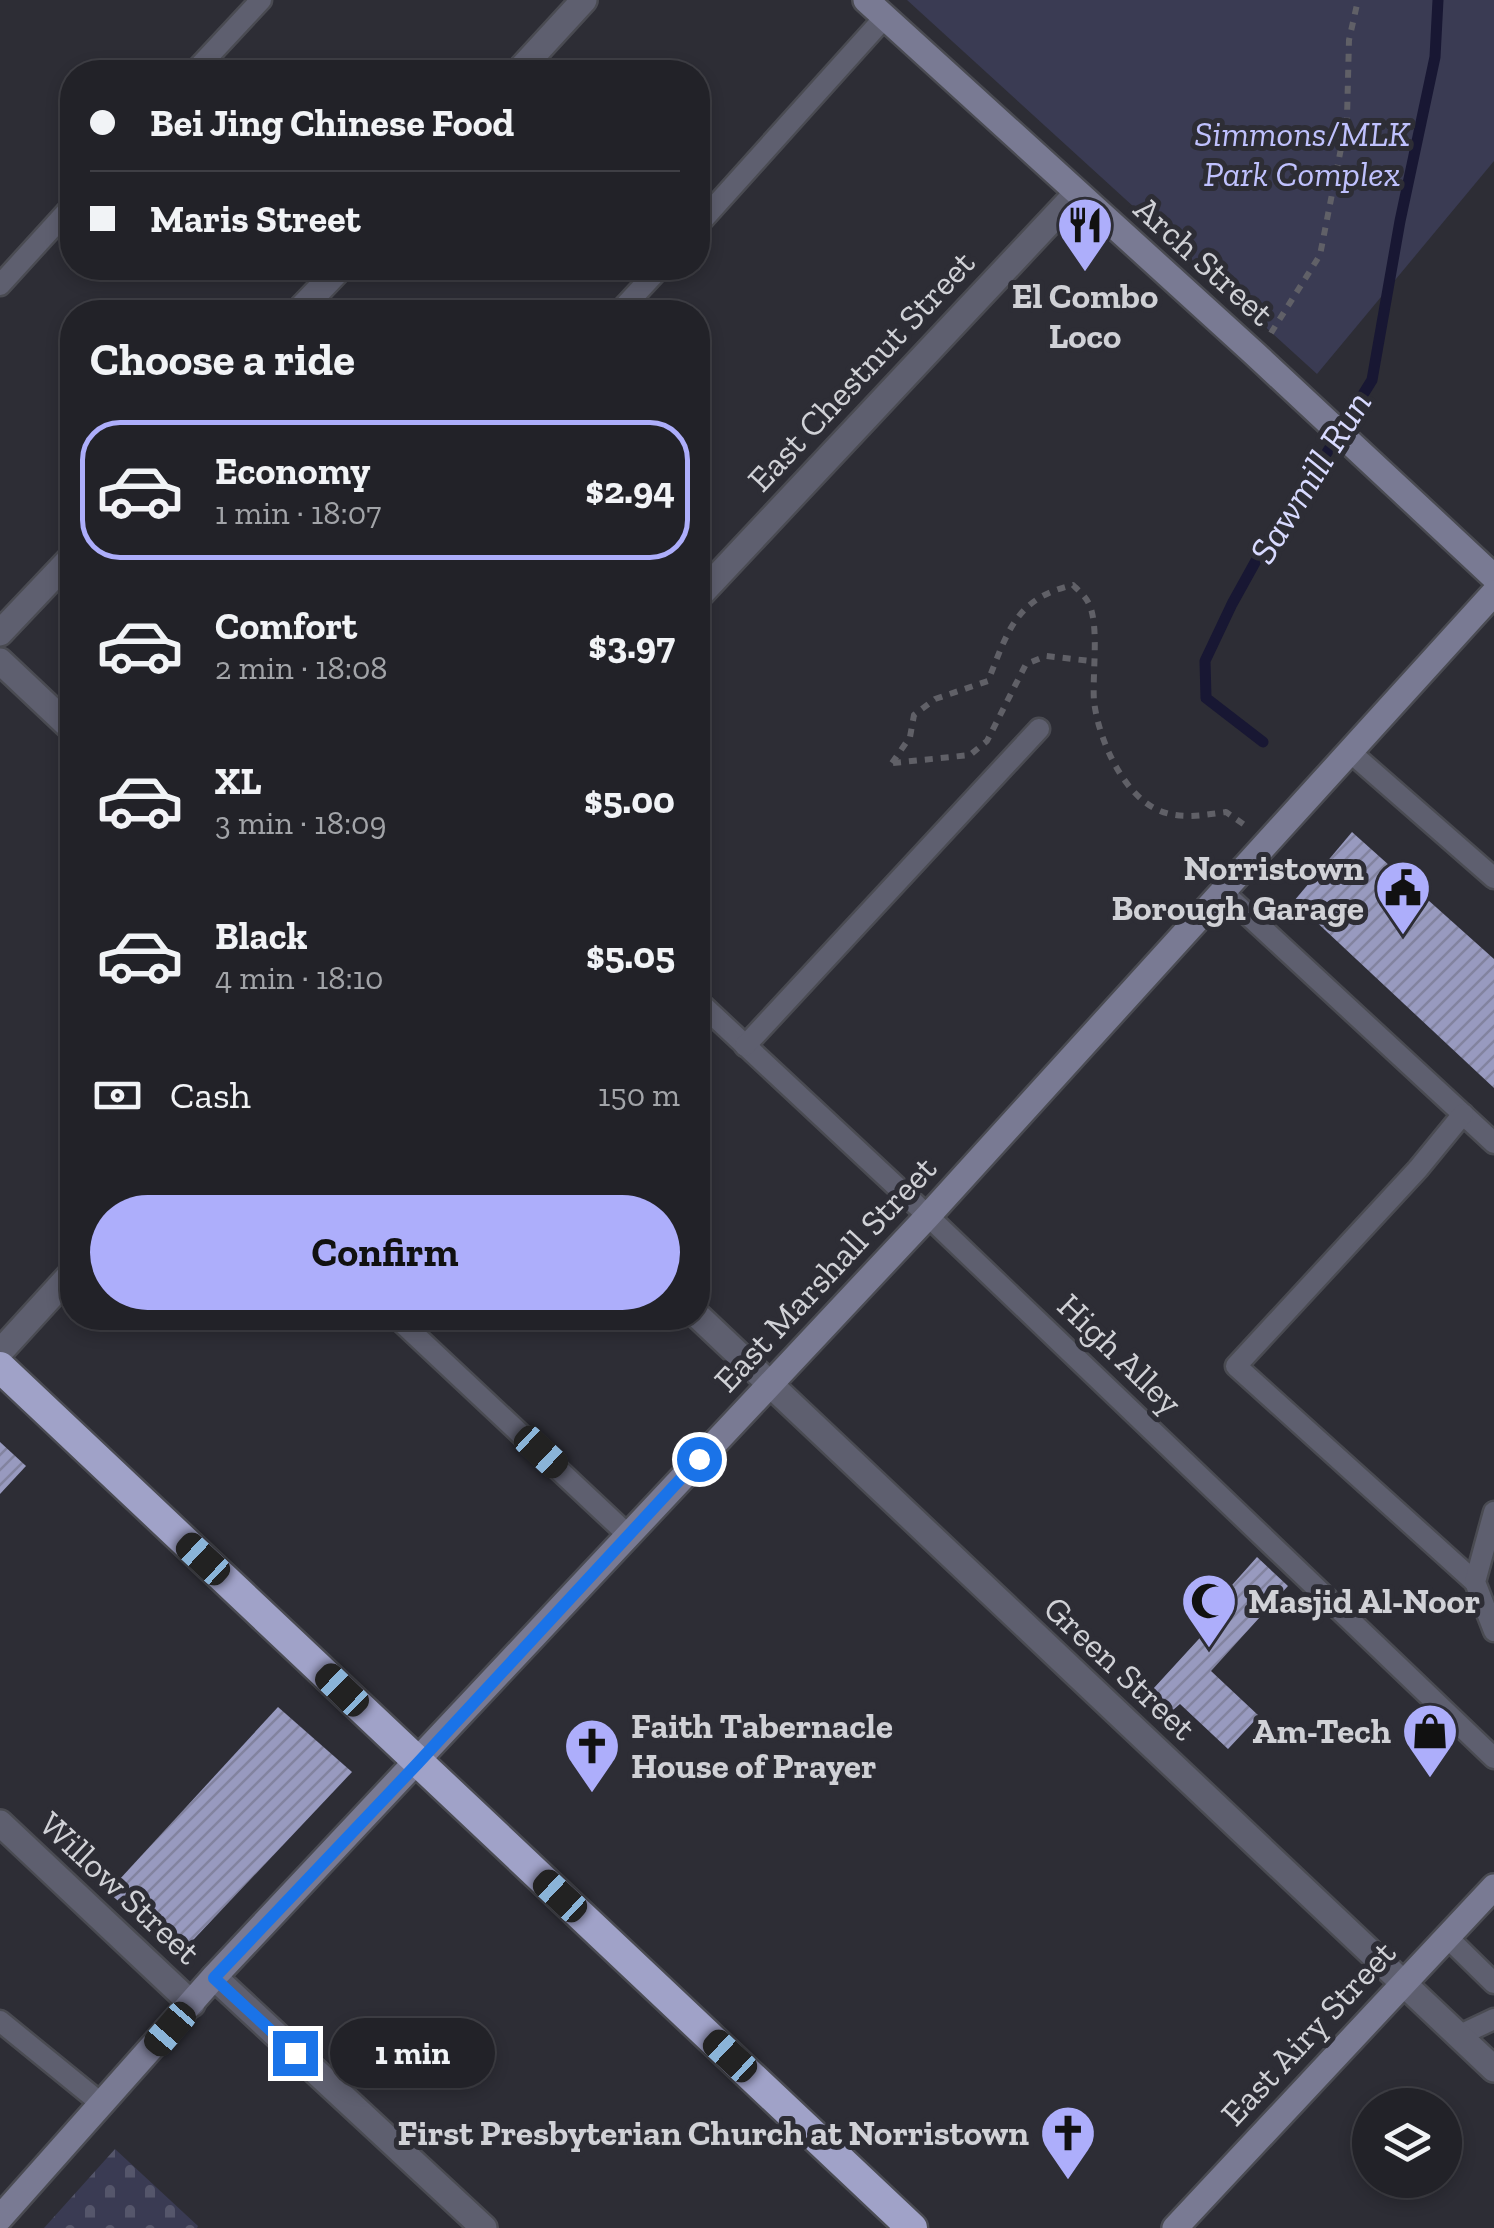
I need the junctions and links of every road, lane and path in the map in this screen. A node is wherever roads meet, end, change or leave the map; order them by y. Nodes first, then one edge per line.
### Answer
1 (261, 0) edge
2 (584, 0) edge
3 (1358, 0) edge
4 (876, 9) edge
5 (205, 60) edge
6 (529, 60) edge
7 (1076, 194) junction
8 (710, 211) edge
9 (60, 219) edge
10 (329, 280) edge
11 (649, 280) edge
12 (0, 285) edge
13 (309, 300) edge
14 (630, 300) edge
15 (1256, 354) junction
16 (60, 570) edge
17 (1494, 578) edge
18 (710, 583) edge
19 (1494, 592) edge
20 (0, 634) edge
21 (0, 660) edge
22 (1092, 661) junction
23 (60, 718) edge
24 (1039, 729) dead end
25 (1349, 752) junction
26 (1267, 842) junction
27 (1494, 878) edge
28 (1222, 891) junction
29 (710, 1013) edge
30 (745, 1046) junction
31 (1464, 1114) junction
32 (1494, 1143) edge
33 (928, 1216) junction
34 (60, 1286) edge
35 (710, 1328) edge
36 (409, 1330) edge
37 (0, 1352) edge
38 (0, 1367) edge
39 (770, 1385) junction
40 (1494, 1512) edge
41 (627, 1534) junction
42 (1475, 1582) junction
43 (1494, 1631) edge
44 (1494, 1758) edge
45 (418, 1763) junction
46 (0, 1823) edge
47 (1494, 1887) edge
48 (1446, 1936) junction
49 (214, 1978) junction
50 (1402, 1983) junction
51 (1494, 1984) edge
52 (192, 2004) junction
53 (1494, 2019) edge
54 (0, 2021) edge
55 (1458, 2036) junction
56 (1494, 2070) edge
57 (103, 2105) junction
58 (0, 2218) edge
59 (484, 2228) edge
60 (912, 2228) edge
61 (1175, 2228) edge

1 - 5 lane
2 - 6 street
3 - 15 path
4 - 7 street, Arch Street
4 - 8 lane
7 - 15 street, Arch Street
7 - 18 street, East Chestnut Street
9 - 12 lane
10 - 13 street
11 - 14 lane
15 - 17 street, Arch Street
16 - 20 street
19 - 25 street, East Marshall Street
21 - 23 street
22 - 22 path
22 - 26 path
24 - 30 lane
25 - 26 street, East Marshall Street
25 - 27 lane
26 - 28 street, East Marshall Street
28 - 31 lane
28 - 33 street, East Marshall Street
29 - 30 lane, High Alley
30 - 33 lane, High Alley
31 - 32 lane
31 - 42 lane
33 - 39 street, East Marshall Street
33 - 44 lane, High Alley
34 - 37 street
35 - 39 street, Green Street
36 - 41 lane
38 - 45 highway
39 - 41 street, East Marshall Street
39 - 50 street, Green Street
40 - 42 lane
41 - 45 street, East Marshall Street
42 - 43 lane
45 - 49 street, East Marshall Street
45 - 60 highway
46 - 52 street, Willow Street
47 - 48 street, East Airy Street
48 - 50 street, East Airy Street
48 - 51 lane
49 - 52 street, East Marshall Street
49 - 59 street
50 - 55 street, Green Street
50 - 61 street, East Airy Street
52 - 57 street, East Marshall Street
53 - 55 lane
54 - 57 lane
55 - 56 street, Green Street
57 - 58 street, East Marshall Street

